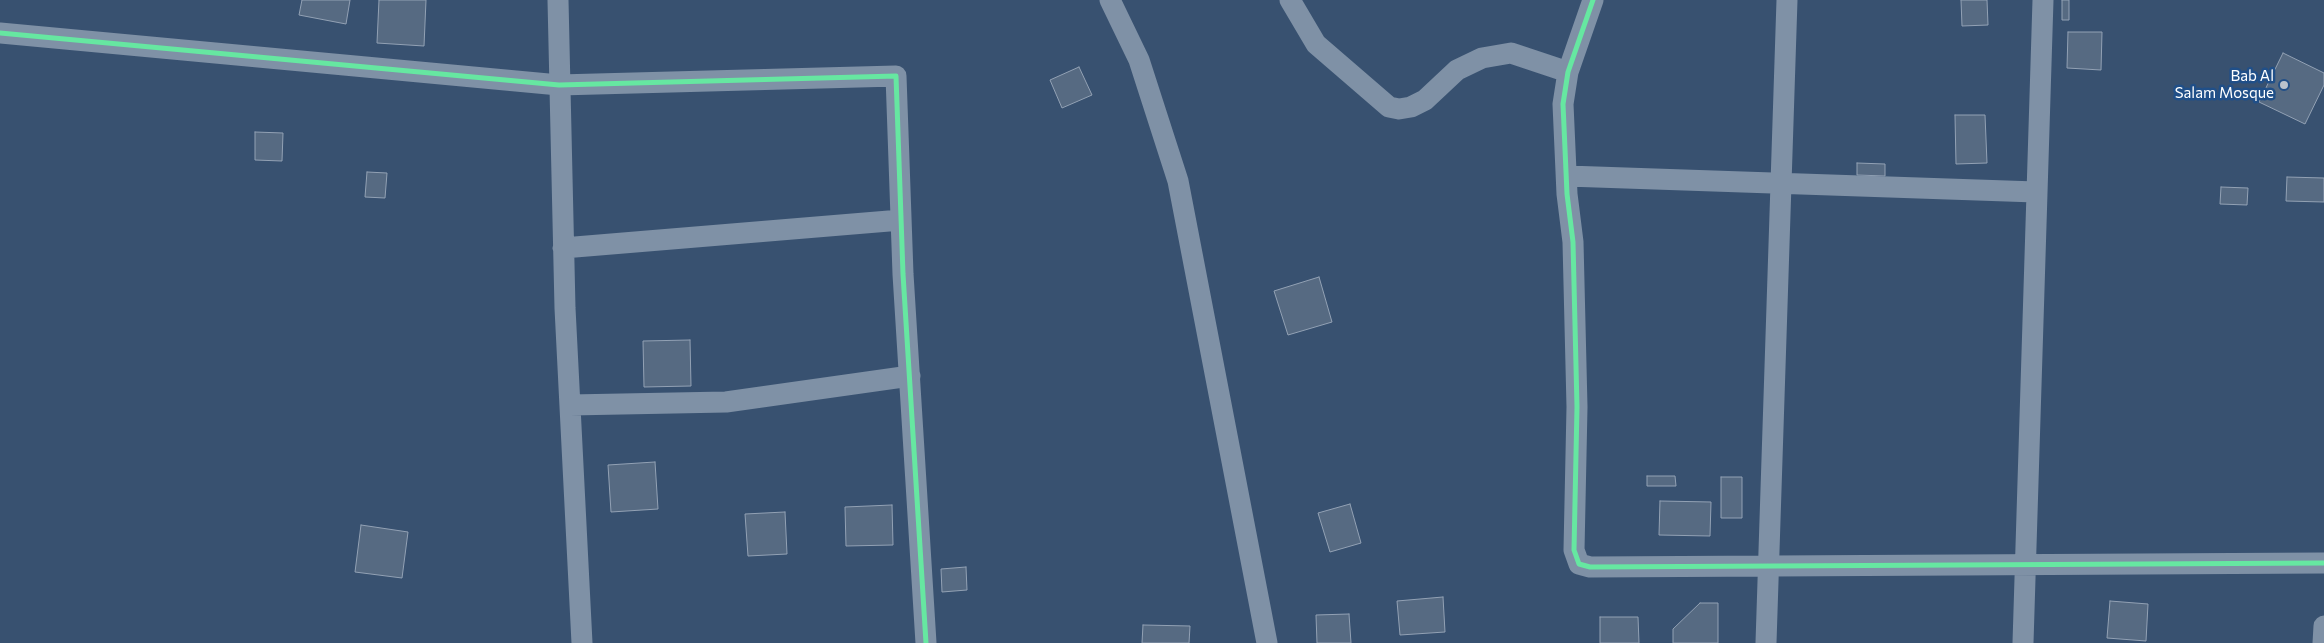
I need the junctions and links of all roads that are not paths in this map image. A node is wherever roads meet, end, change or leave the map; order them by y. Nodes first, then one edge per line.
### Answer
1 (558, 0) edge
2 (1110, 0) edge
3 (1290, 0) edge
4 (1593, 0) edge
5 (1787, 0) edge
6 (2043, 0) edge
7 (0, 33) edge
8 (1568, 72) junction
9 (559, 85) junction
10 (1567, 176) junction
11 (1782, 183) junction
12 (2036, 192) junction
13 (901, 220) junction
14 (563, 248) junction
15 (910, 376) junction
16 (570, 405) junction
17 (2324, 562) edge
18 (2025, 564) junction
19 (1768, 566) junction
20 (2324, 626) edge
21 (580, 641) edge
22 (926, 643) edge
23 (1267, 643) edge
24 (1766, 643) edge
25 (2023, 643) edge
26 (2323, 643) edge

1 - 9 street
2 - 23 street
3 - 8 street
4 - 8 street
5 - 11 street
6 - 12 street
7 - 9 street
8 - 10 street
9 - 13 street
9 - 14 street
10 - 11 street
10 - 19 street
11 - 12 street
11 - 19 street
12 - 18 street
13 - 14 street
13 - 15 street
14 - 16 street
15 - 16 street
15 - 22 street
16 - 21 street
17 - 18 street
18 - 19 street
18 - 25 street
19 - 24 street
20 - 26 street

